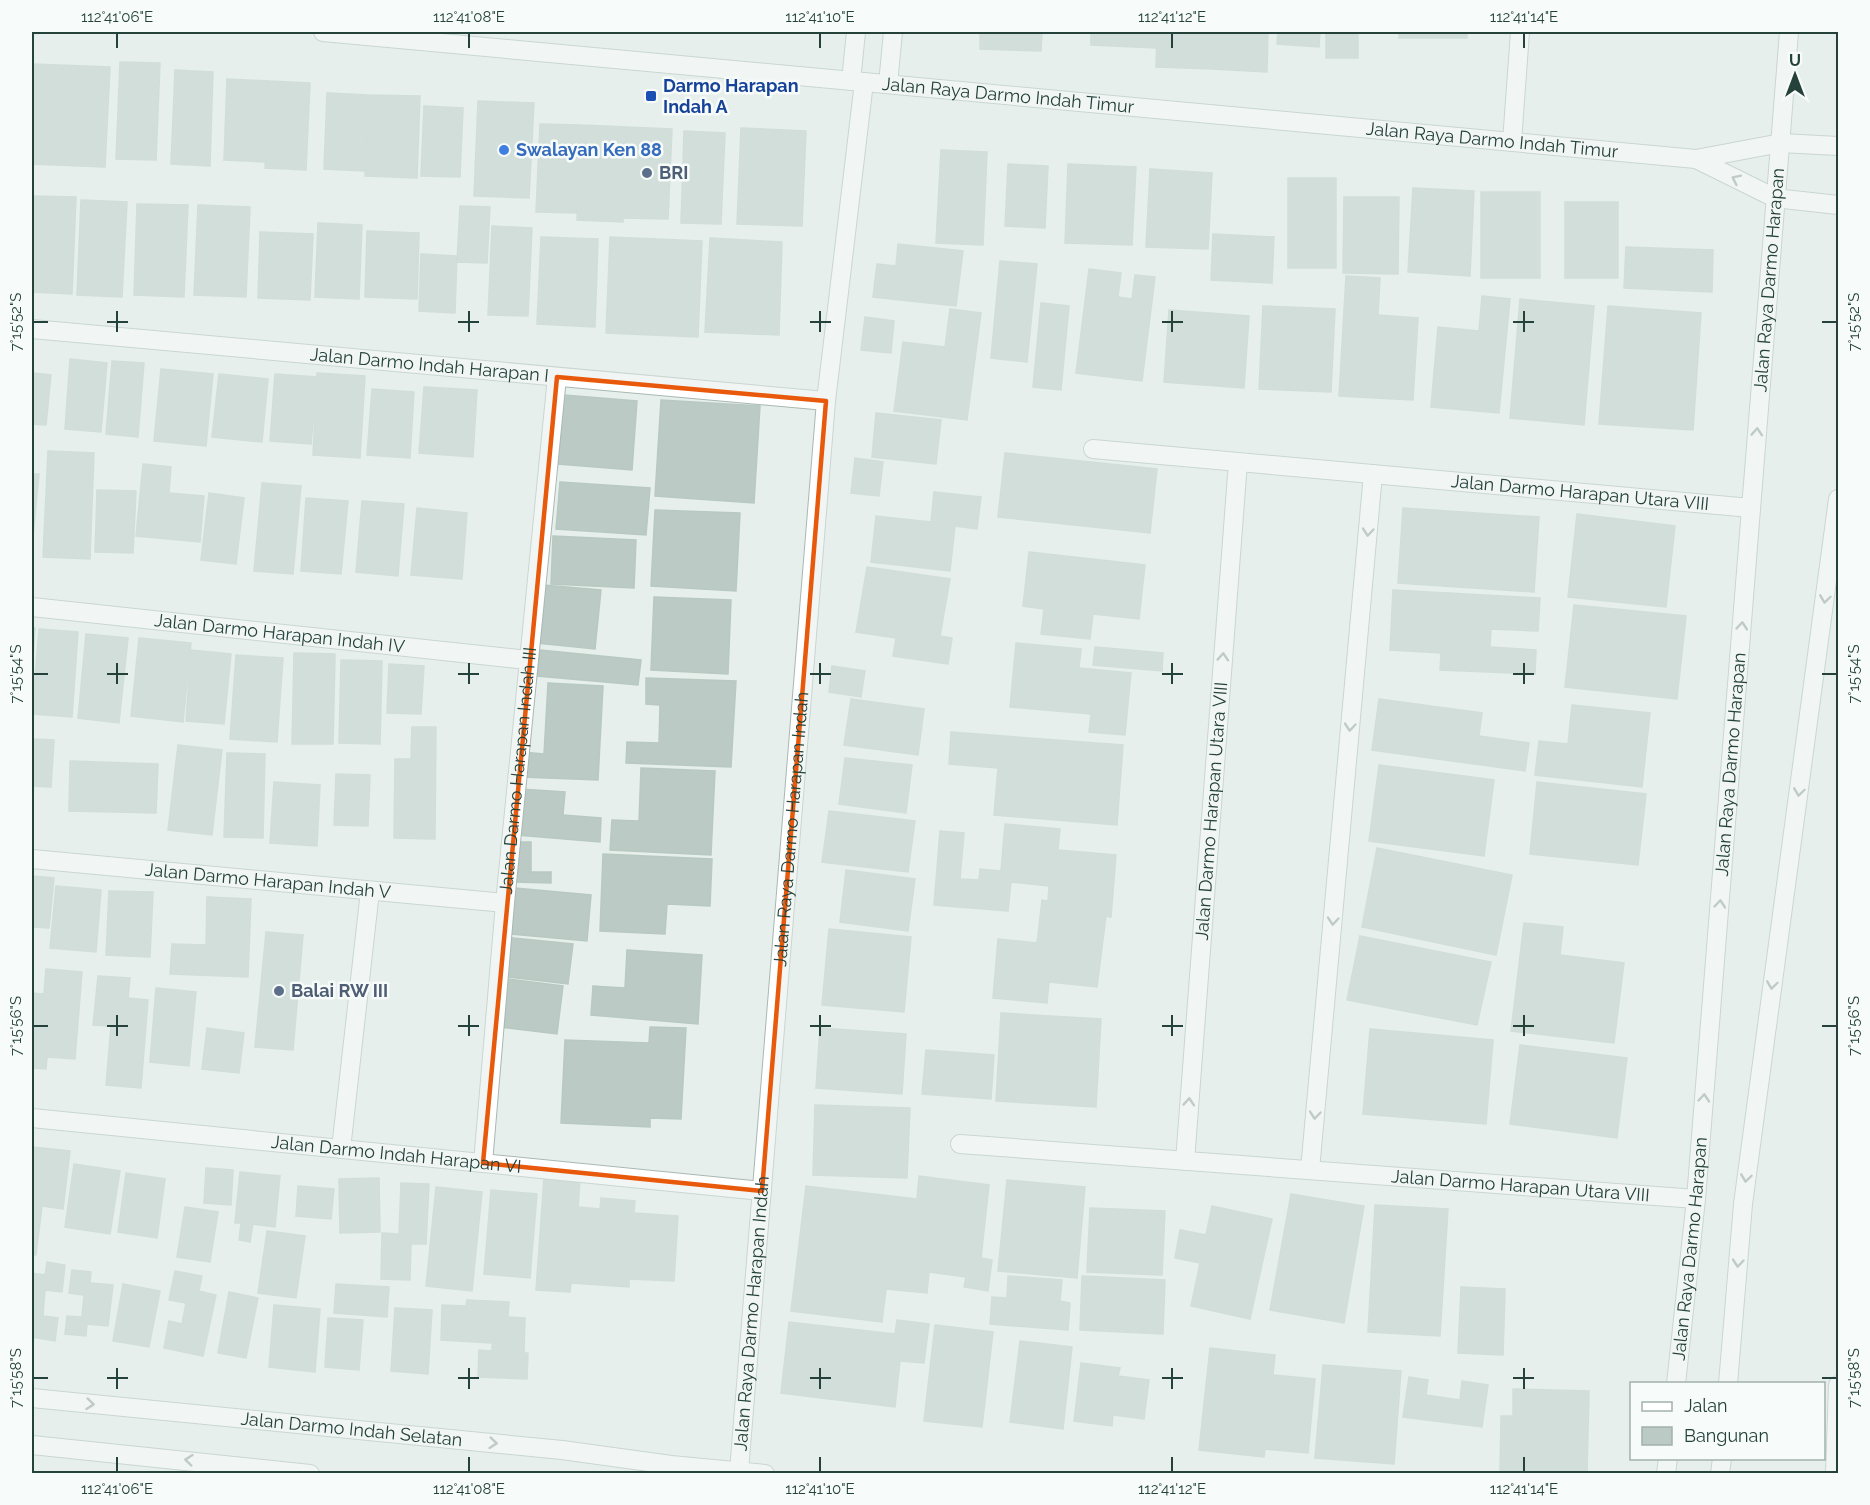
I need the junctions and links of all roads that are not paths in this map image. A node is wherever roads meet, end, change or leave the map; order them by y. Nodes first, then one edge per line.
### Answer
1 (323, 32) edge
2 (856, 32) edge
3 (893, 32) edge
4 (1520, 32) edge
5 (1789, 32) edge
6 (858, 81) junction
7 (888, 84) junction
8 (1512, 142) junction
9 (1789, 143) junction
10 (1839, 146) edge
11 (1696, 159) junction
12 (1784, 200) junction
13 (1839, 205) edge
14 (32, 329) edge
15 (557, 377) junction
16 (826, 401) junction
17 (1093, 450) dead end
18 (1238, 462) junction
19 (1373, 474) junction
20 (1839, 499) edge
21 (1751, 508) junction
22 (32, 607) edge
23 (528, 660) junction
24 (32, 859) edge
25 (370, 891) junction
26 (505, 903) junction
27 (32, 1118) edge
28 (960, 1144) dead end
29 (341, 1149) junction
30 (1185, 1161) junction
31 (483, 1163) junction
32 (1310, 1170) junction
33 (762, 1191) junction
34 (1696, 1199) junction
35 (1676, 1382) edge
36 (1728, 1382) edge
37 (1839, 1385) edge
38 (32, 1398) edge
39 (32, 1445) edge
40 (220, 1468) edge
41 (665, 1469) edge
42 (739, 1471) junction
43 (310, 1473) edge
44 (765, 1473) edge
45 (1835, 1473) edge

1 - 6 street, Jalan Raya Darmo Indah Timur
2 - 6 street, Jalan Raya Darmo Harapan Indah
3 - 7 street
4 - 8 street
5 - 9 street, Jalan Raya Darmo Harapan
6 - 7 street, Jalan Raya Darmo Indah Timur
6 - 16 street, Jalan Raya Darmo Harapan Indah
7 - 8 street, Jalan Raya Darmo Indah Timur
8 - 11 street, Jalan Raya Darmo Indah Timur
9 - 10 street, Jalan Raya Darmo Indah Timur
9 - 11 street, Jalan Raya Darmo Indah Timur
9 - 12 street, Jalan Raya Darmo Harapan
12 -> 11 street, Jalan Raya Darmo Indah Timur
12 - 13 street
21 -> 12 street, Jalan Raya Darmo Harapan
14 - 15 street, Jalan Darmo Indah Harapan I
15 - 16 street, Jalan Darmo Indah Harapan I
15 - 23 street, Jalan Darmo Harapan Indah III
16 - 33 street, Jalan Raya Darmo Harapan Indah
17 - 18 street, Jalan Darmo Harapan Utara VIII
18 - 19 street, Jalan Darmo Harapan Utara VIII
30 -> 18 street, Jalan Darmo Harapan Utara VIII
19 - 21 street, Jalan Darmo Harapan Utara VIII
19 -> 32 street
20 -> 36 street
34 -> 21 street, Jalan Raya Darmo Harapan
22 - 23 street, Jalan Darmo Harapan Indah IV
23 - 26 street, Jalan Darmo Harapan Indah III
24 - 25 street, Jalan Darmo Harapan Indah V
25 - 26 street, Jalan Darmo Harapan Indah V
25 - 29 street
26 - 31 street, Jalan Darmo Harapan Indah III
27 - 29 street, Jalan Darmo Indah Harapan VI
28 - 30 street, Jalan Darmo Harapan Utara VIII
29 - 31 street, Jalan Darmo Indah Harapan VI
30 - 32 street, Jalan Darmo Harapan Utara VIII
31 - 33 street, Jalan Darmo Indah Harapan VI
32 - 34 street, Jalan Darmo Harapan Utara VIII
33 - 42 street, Jalan Raya Darmo Harapan Indah
34 - 35 street, Jalan Raya Darmo Harapan
37 - 45 street
38 -> 41 street, Jalan Darmo Indah Selatan
40 -> 39 street
40 - 43 street
41 - 42 street, Jalan Darmo Indah Selatan
42 - 44 street, Jalan Darmo Indah Selatan

